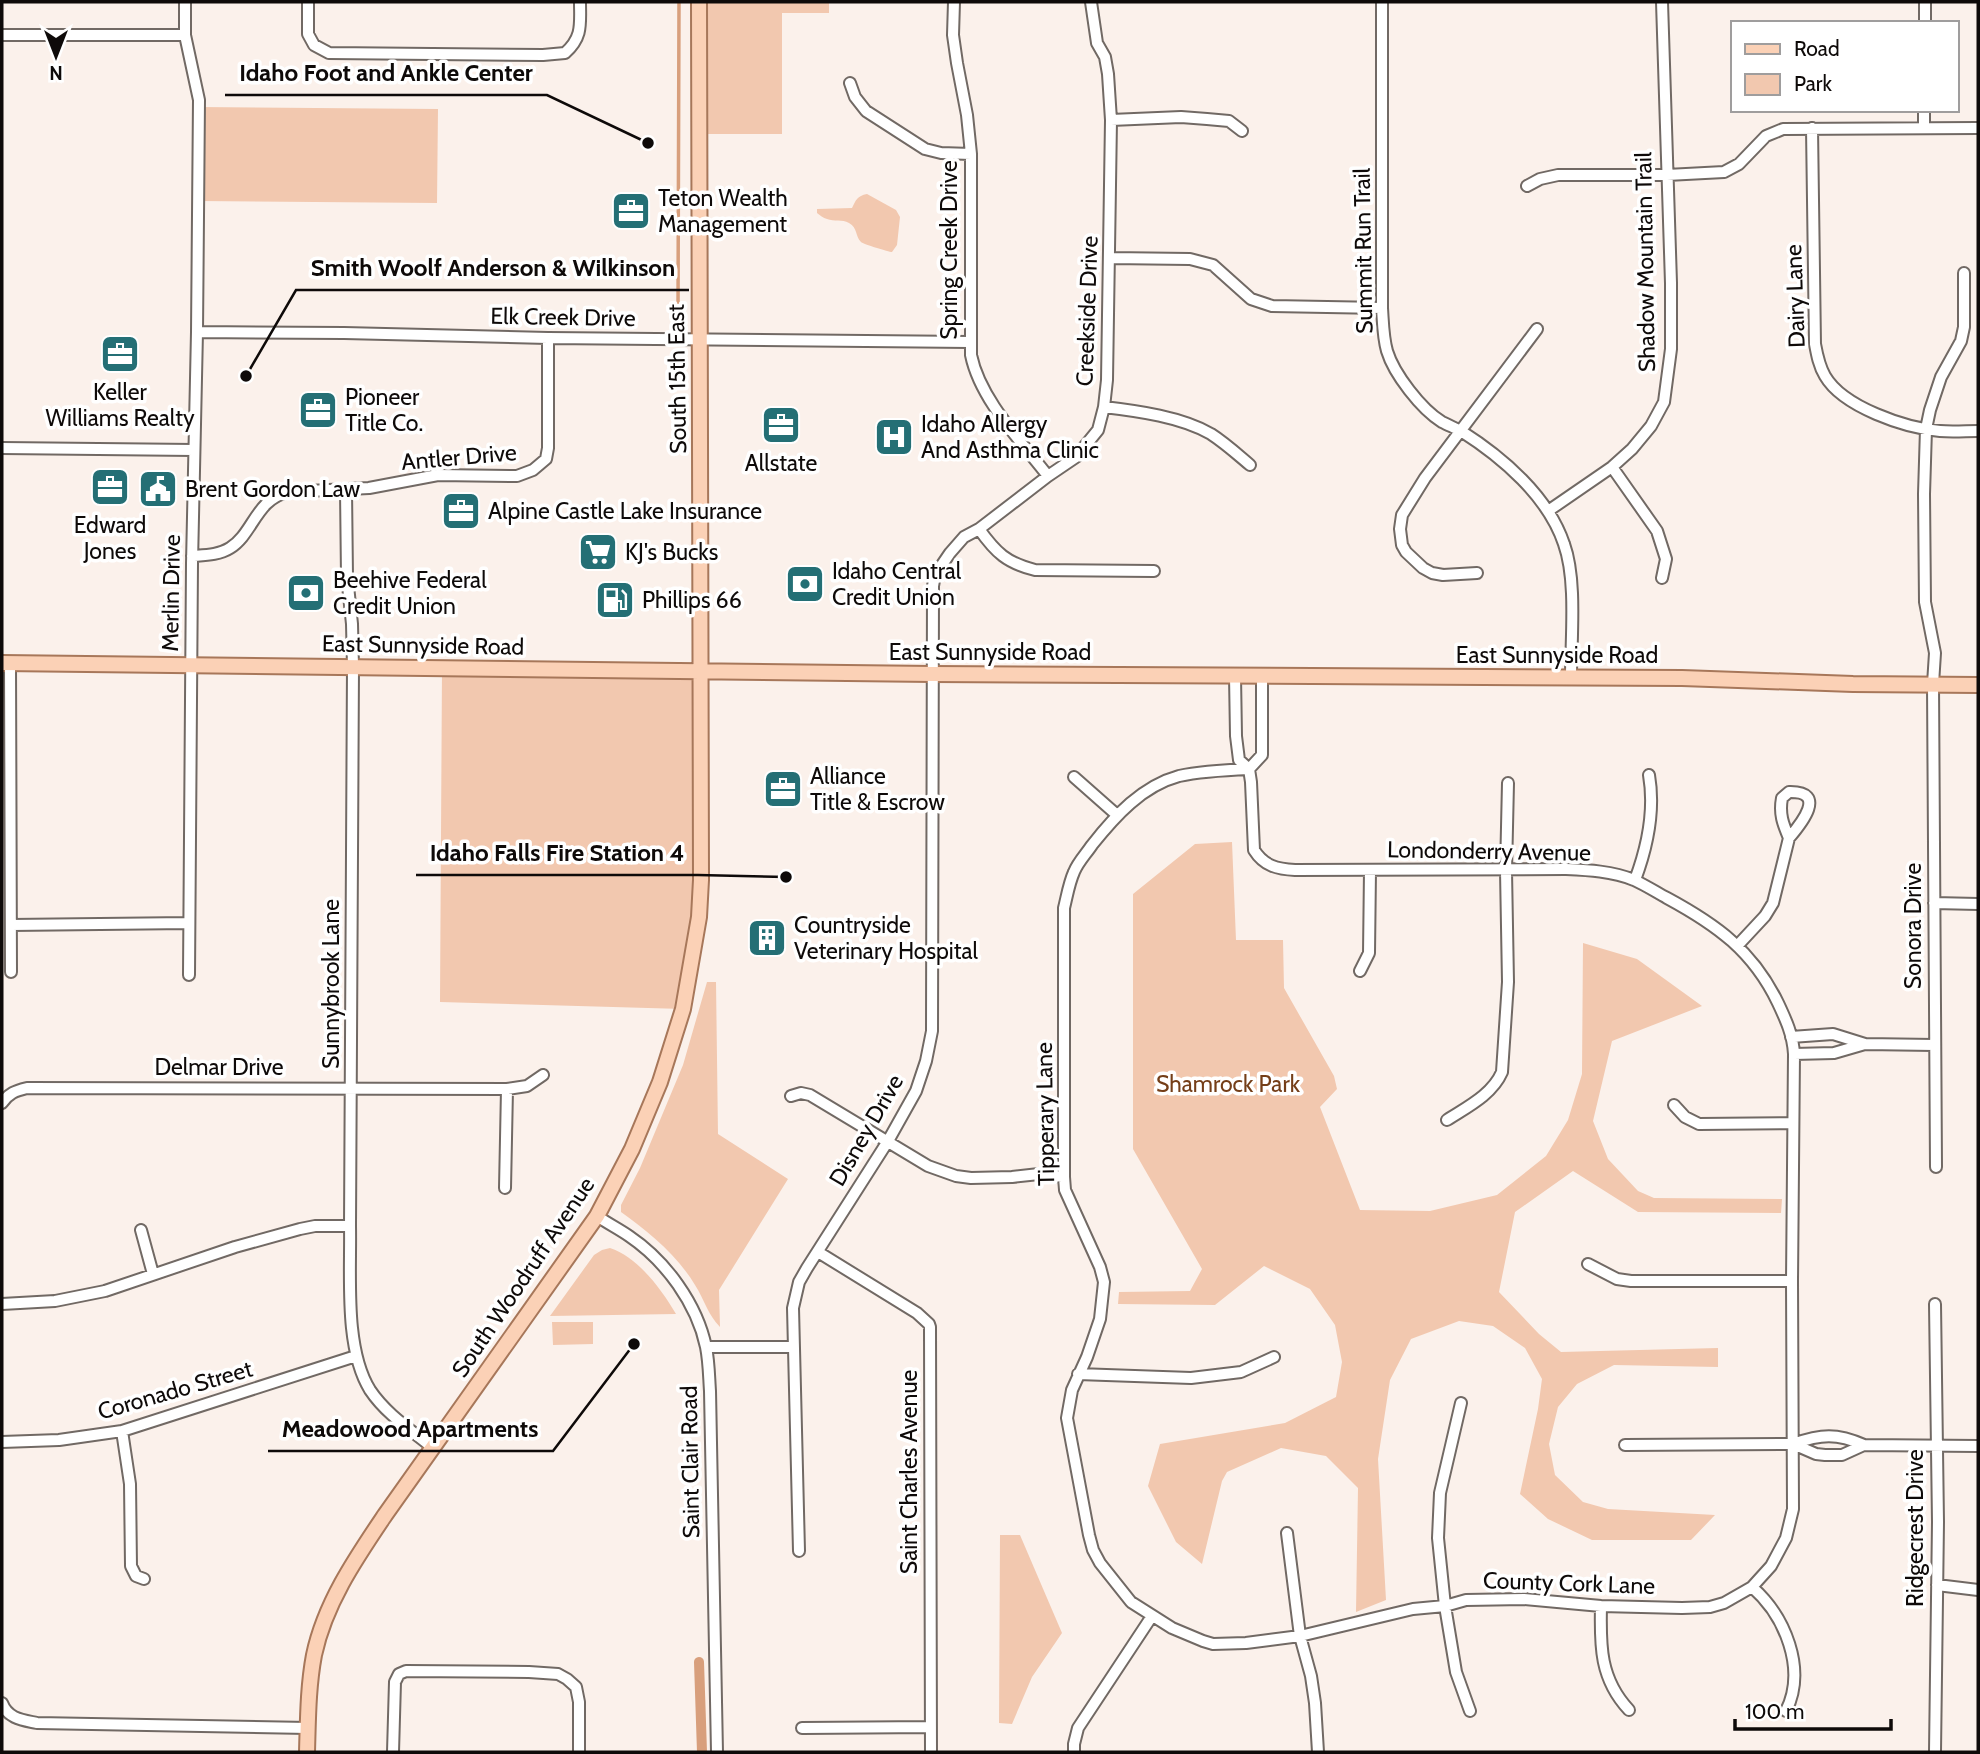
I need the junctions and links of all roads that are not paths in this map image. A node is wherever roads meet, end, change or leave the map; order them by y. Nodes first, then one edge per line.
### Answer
1 (185, 2) edge
2 (308, 2) edge
3 (580, 2) edge
4 (699, 2) edge
5 (954, 2) edge
6 (1091, 2) edge
7 (1382, 2) edge
8 (1662, 2) edge
9 (1925, 2) edge
10 (1925, 21) edge
11 (2, 35) edge
12 (185, 35) junction
13 (850, 83) dead end
14 (1924, 112) edge
15 (1111, 120) junction
16 (1924, 127) junction
17 (1812, 128) junction
18 (1978, 128) edge
19 (1242, 131) dead end
20 (971, 154) junction
21 (1667, 175) junction
22 (1527, 186) dead end
23 (1110, 258) junction
24 (1964, 272) dead end
25 (1382, 308) junction
26 (1537, 329) dead end
27 (197, 332) junction
28 (548, 338) junction
29 (699, 339) junction
30 (970, 342) junction
31 (1104, 407) junction
32 (1926, 429) junction
33 (1460, 431) junction
34 (1978, 431) edge
35 (2, 448) edge
36 (194, 450) junction
37 (1250, 465) dead end
38 (1612, 467) junction
39 (1048, 476) junction
40 (346, 490) junction
41 (1548, 510) junction
42 (979, 529) junction
43 (192, 556) junction
44 (1154, 571) dead end
45 (1477, 573) dead end
46 (1662, 578) dead end
47 (6, 663) edge
48 (191, 665) junction
49 (353, 667) junction
50 (701, 671) junction
51 (932, 674) junction
52 (1235, 676) junction
53 (1262, 677) junction
54 (1571, 677) junction
55 (1933, 684) junction
56 (1978, 685) edge
57 (1249, 769) junction
58 (1649, 775) dead end
59 (1074, 777) dead end
60 (1508, 783) dead end
61 (1117, 815) junction
62 (1789, 838) dead end
63 (1370, 870) junction
64 (1506, 870) junction
65 (1634, 880) junction
66 (1934, 903) junction
67 (1978, 904) edge
68 (189, 923) junction
69 (11, 925) junction
70 (1738, 945) junction
71 (1360, 971) dead end
72 (11, 972) dead end
73 (189, 975) dead end
74 (1791, 1037) junction
75 (1864, 1044) junction
76 (1934, 1045) junction
77 (1794, 1054) junction
78 (543, 1075) dead end
79 (351, 1088) junction
80 (507, 1089) junction
81 (791, 1096) dead end
82 (2, 1103) edge
83 (1674, 1105) dead end
84 (1447, 1120) dead end
85 (1793, 1123) junction
86 (888, 1141) junction
87 (1936, 1167) dead end
88 (1064, 1177) junction
89 (505, 1188) dead end
90 (597, 1216) junction
91 (350, 1226) junction
92 (141, 1230) dead end
93 (818, 1252) junction
94 (1588, 1264) dead end
95 (153, 1274) junction
96 (1792, 1281) junction
97 (2, 1304) edge
98 (1935, 1304) dead end
99 (706, 1347) junction
100 (793, 1347) junction
101 (356, 1356) junction
102 (1274, 1357) dead end
103 (1078, 1374) junction
104 (1461, 1403) dead end
105 (122, 1432) junction
106 (2, 1442) edge
107 (1793, 1444) junction
108 (1625, 1445) dead end
109 (1864, 1445) junction
110 (1936, 1446) junction
111 (1978, 1446) edge
112 (433, 1448) junction
113 (1287, 1533) dead end
114 (799, 1551) dead end
115 (144, 1579) dead end
116 (1937, 1585) junction
117 (1752, 1587) junction
118 (1978, 1590) edge
119 (1445, 1606) junction
120 (1601, 1606) junction
121 (1152, 1616) junction
122 (1300, 1636) junction
123 (2, 1703) edge
124 (1629, 1710) dead end
125 (1470, 1711) dead end
126 (1786, 1711) dead end
127 (931, 1727) junction
128 (301, 1728) junction
129 (802, 1728) dead end
130 (307, 1752) edge
131 (393, 1752) edge
132 (579, 1752) edge
133 (717, 1752) edge
134 (931, 1752) edge
135 (1074, 1752) edge
136 (1318, 1752) edge
137 (1935, 1752) edge

1 - 12 street, Merlin Drive
2 - 3 street
4 - 29 main road, South 15th East
5 - 20 street, Spring Creek Drive
6 - 15 street, Creekside Drive
7 - 25 street, Summit Run Trail
8 - 21 street, Shadow Mountain Trail
9 - 10 street
11 - 12 street
12 - 27 street, Merlin Drive
13 - 20 street
14 - 16 street
15 - 19 street
15 - 23 street, Creekside Drive
16 - 17 street
16 - 18 street
17 - 21 street
17 - 32 street, Dairy Lane
20 - 30 street, Spring Creek Drive
21 - 22 street
21 - 38 street, Shadow Mountain Trail
23 - 25 street
23 - 31 street, Creekside Drive
24 - 32 street, Sonora Drive
25 - 33 street, Summit Run Trail
26 - 33 street
27 - 28 street, Elk Creek Drive
27 - 36 street, Merlin Drive
28 - 29 street, Elk Creek Drive
28 - 40 street, Antler Drive
29 - 30 street, Elk Creek Drive
29 - 50 main road, South 15th East
30 - 39 street, Spring Creek Drive
31 - 37 street
31 - 39 street, Creekside Drive
32 - 34 street, Dairy Lane
32 - 55 street, Sonora Drive
33 - 41 street, Summit Run Trail
33 - 45 street
35 - 36 street
36 - 43 street, Merlin Drive
38 - 41 street, Shadow Mountain Trail
38 - 46 street
39 - 42 street, Creekside Drive
40 - 43 street, Antler Drive
40 - 49 street, Sunnybrook Lane
41 - 54 street, Summit Run Trail
42 - 44 street
42 - 51 street, Creekside Drive
43 - 48 street, Merlin Drive
47 - 48 main road, East Sunnyside Road
47 - 69 street
48 - 49 main road, East Sunnyside Road
48 - 68 street, Merlin Drive
49 - 50 main road, East Sunnyside Road
49 - 79 street, Sunnybrook Lane
50 - 51 main road, East Sunnyside Road
50 - 90 main road, South Woodruff Avenue
51 - 52 main road, East Sunnyside Road
51 - 86 street, Disney Drive
52 - 53 main road, East Sunnyside Road
52 - 57 street, Londonderry Avenue
53 - 54 main road, East Sunnyside Road
53 - 57 street, Londonderry Avenue
54 - 55 main road, East Sunnyside Road
55 - 56 main road, East Sunnyside Road
55 - 66 street, Sonora Drive
57 - 61 street, Tipperary Lane
57 - 63 street, Londonderry Avenue
58 - 65 street
59 - 61 street
60 - 64 street
61 - 88 street, Tipperary Lane
62 - 70 street
63 - 64 street, Londonderry Avenue
63 - 71 street
64 - 65 street, Londonderry Avenue
64 - 84 street
65 - 70 street, Londonderry Avenue
66 - 67 street
66 - 76 street, Sonora Drive
68 - 69 street
68 - 73 street, Merlin Drive
69 - 72 street
70 - 74 street, Londonderry Avenue
74 - 75 street
74 - 77 street, Londonderry Avenue
75 - 76 street
75 - 77 street
76 - 87 street, Sonora Drive
77 - 85 street, Londonderry Avenue
78 - 80 street, Delmar Drive
79 - 80 street, Delmar Drive
79 - 82 street, Delmar Drive
79 - 91 street, Sunnybrook Lane
80 - 89 street
81 - 86 street
83 - 85 street
85 - 96 street, Londonderry Avenue
86 - 88 street
86 - 93 street, Disney Drive
88 - 103 street, Tipperary Lane
90 - 99 street, Saint Clair Road
90 - 112 main road, South Woodruff Avenue
91 - 95 street
91 - 101 street, Sunnybrook Lane
92 - 95 street
93 - 100 street, Disney Drive
93 - 127 street, Saint Charles Avenue
94 - 96 street
95 - 97 street
96 - 107 street, Londonderry Avenue
98 - 110 street, Ridgecrest Drive
99 - 100 street
99 - 133 street, Saint Clair Road
100 - 114 street, Disney Drive
101 - 105 street, Coronado Street
101 - 112 street, Sunnybrook Lane
102 - 103 street
103 - 121 street, Tipperary Lane
104 - 119 street
105 - 106 street, Coronado Street
105 - 115 street
107 - 108 street
107 - 109 street
107 - 109 street
107 - 117 street, County Cork Lane
109 - 110 street
110 - 111 street
110 - 116 street, Ridgecrest Drive
112 - 128 main road, South Woodruff Avenue
113 - 122 street
116 - 118 street
116 - 137 street, Ridgecrest Drive
117 - 120 street, County Cork Lane
117 - 126 street
119 - 120 street, County Cork Lane
119 - 122 street, County Cork Lane
119 - 125 street
120 - 124 street
121 - 122 street, County Cork Lane
121 - 135 street
122 - 136 street
123 - 128 street
127 - 129 street
127 - 134 street, Saint Charles Avenue
128 - 130 main road, South Woodruff Avenue
131 - 132 street

